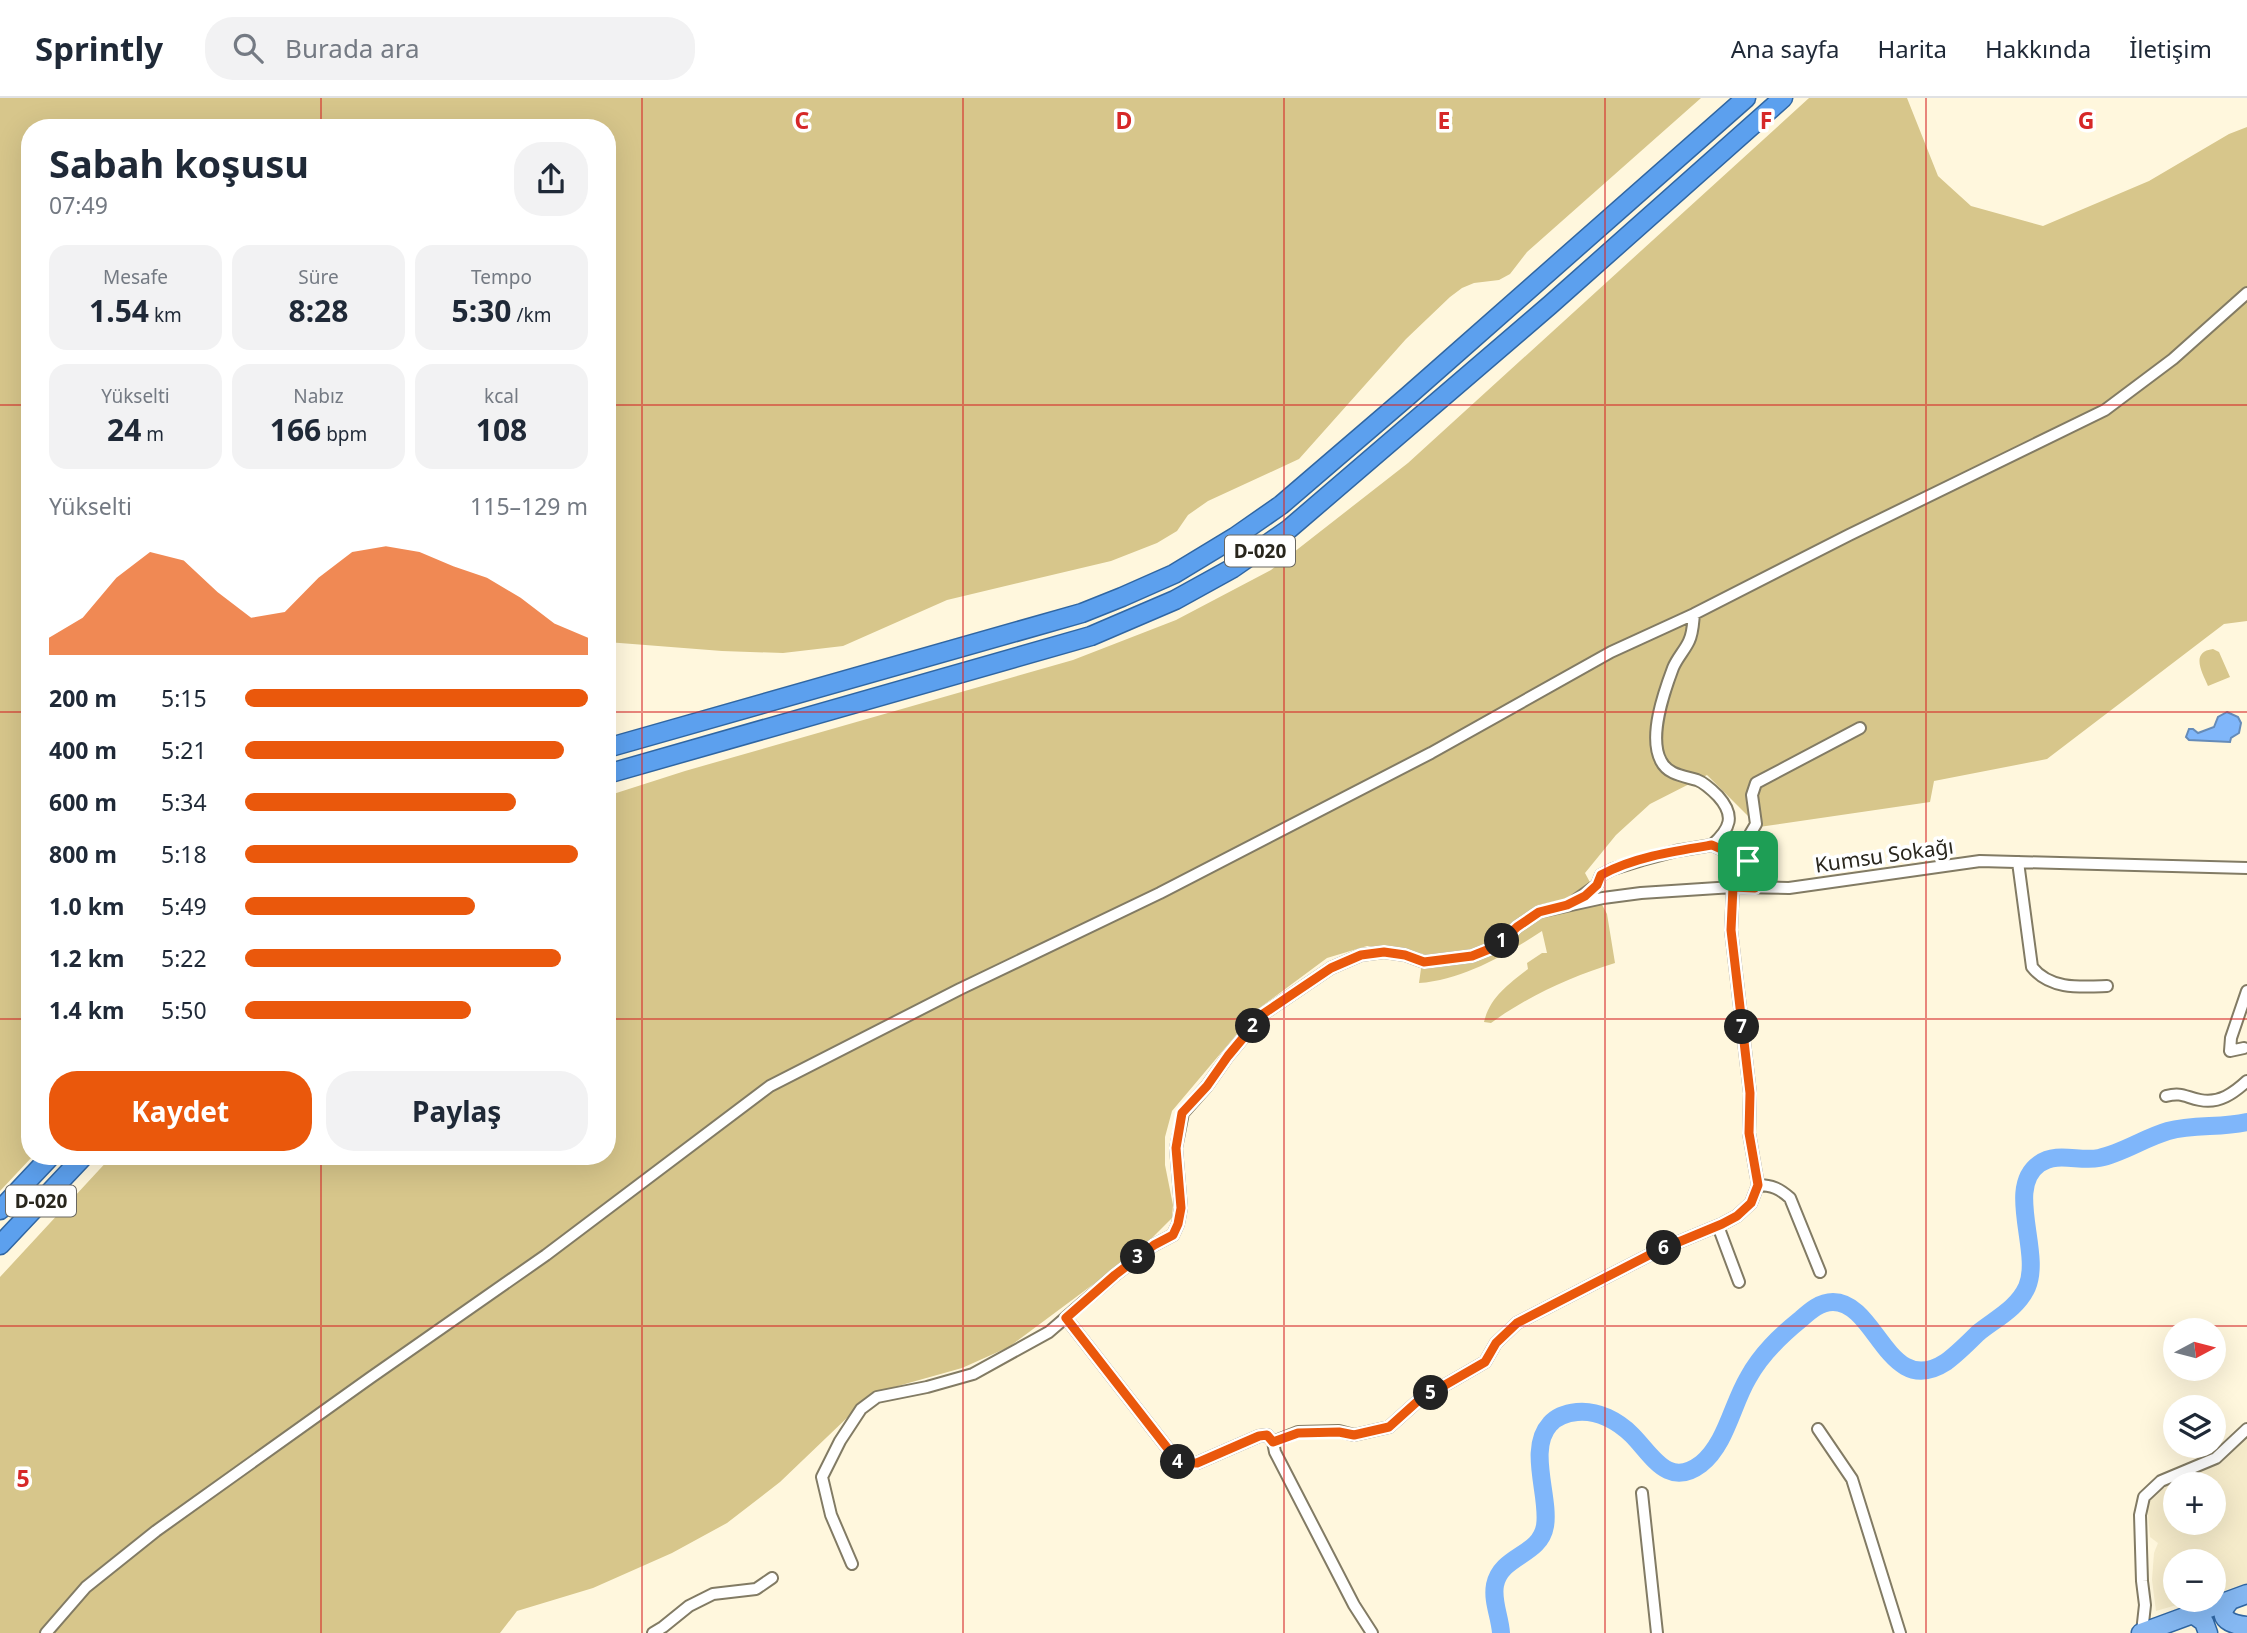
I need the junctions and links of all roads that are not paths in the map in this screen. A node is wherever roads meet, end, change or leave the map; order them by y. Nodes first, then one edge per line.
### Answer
1 (1746, 98) edge
2 (1783, 98) edge
3 (2247, 293) edge
4 (1694, 614) junction
5 (1860, 728) dead end
6 (616, 745) edge
7 (616, 771) edge
8 (1712, 845) junction
9 (1748, 861) junction
10 (2018, 862) junction
11 (2247, 868) edge
12 (1733, 887) junction
13 (1755, 888) junction
14 (1567, 905) junction
15 (2107, 986) dead end
16 (2247, 991) edge
17 (2244, 1048) dead end
18 (2247, 1081) edge
19 (2166, 1096) dead end
20 (42, 1165) edge
21 (75, 1165) edge
22 (1758, 1185) junction
23 (0, 1210) edge
24 (1718, 1226) junction
25 (0, 1245) edge
26 (1820, 1272) dead end
27 (1739, 1282) dead end
28 (1066, 1318) junction
29 (1818, 1429) dead end
30 (2247, 1429) edge
31 (1273, 1442) junction
32 (1642, 1493) dead end
33 (852, 1564) dead end
34 (772, 1578) dead end
35 (2247, 1594) edge
36 (2228, 1602) junction
37 (2194, 1615) junction
38 (2246, 1629) edge
39 (46, 1633) edge
40 (653, 1633) edge
41 (1372, 1633) edge
42 (1657, 1633) edge
43 (1900, 1633) edge
44 (2142, 1633) edge
45 (2208, 1633) edge
46 (2236, 1633) edge

1 - 6 highway, D-020
2 - 7 highway, D-020
3 - 4 street
4 - 8 street
4 - 39 street
5 - 9 street
8 - 9 street
8 - 14 street
9 - 13 street
10 - 11 street, Kumsu Sokağı
10 - 13 street, Kumsu Sokağı
10 - 15 street
12 - 13 street, Kumsu Sokağı
12 - 14 street, Kumsu Sokağı
12 - 22 street
14 - 28 street
16 - 17 street
18 - 19 street
20 - 23 highway, D-020
21 - 25 highway, D-020
22 - 24 street
22 - 26 street
24 - 27 street
24 - 31 street
28 - 31 street
28 - 33 street
29 - 43 street
30 - 44 street
31 - 41 street
32 - 42 street
34 - 40 street
35 - 36 main road
36 - 37 main road
36 - 38 main road
37 - 44 main road
37 - 45 main road
38 - 46 main road

